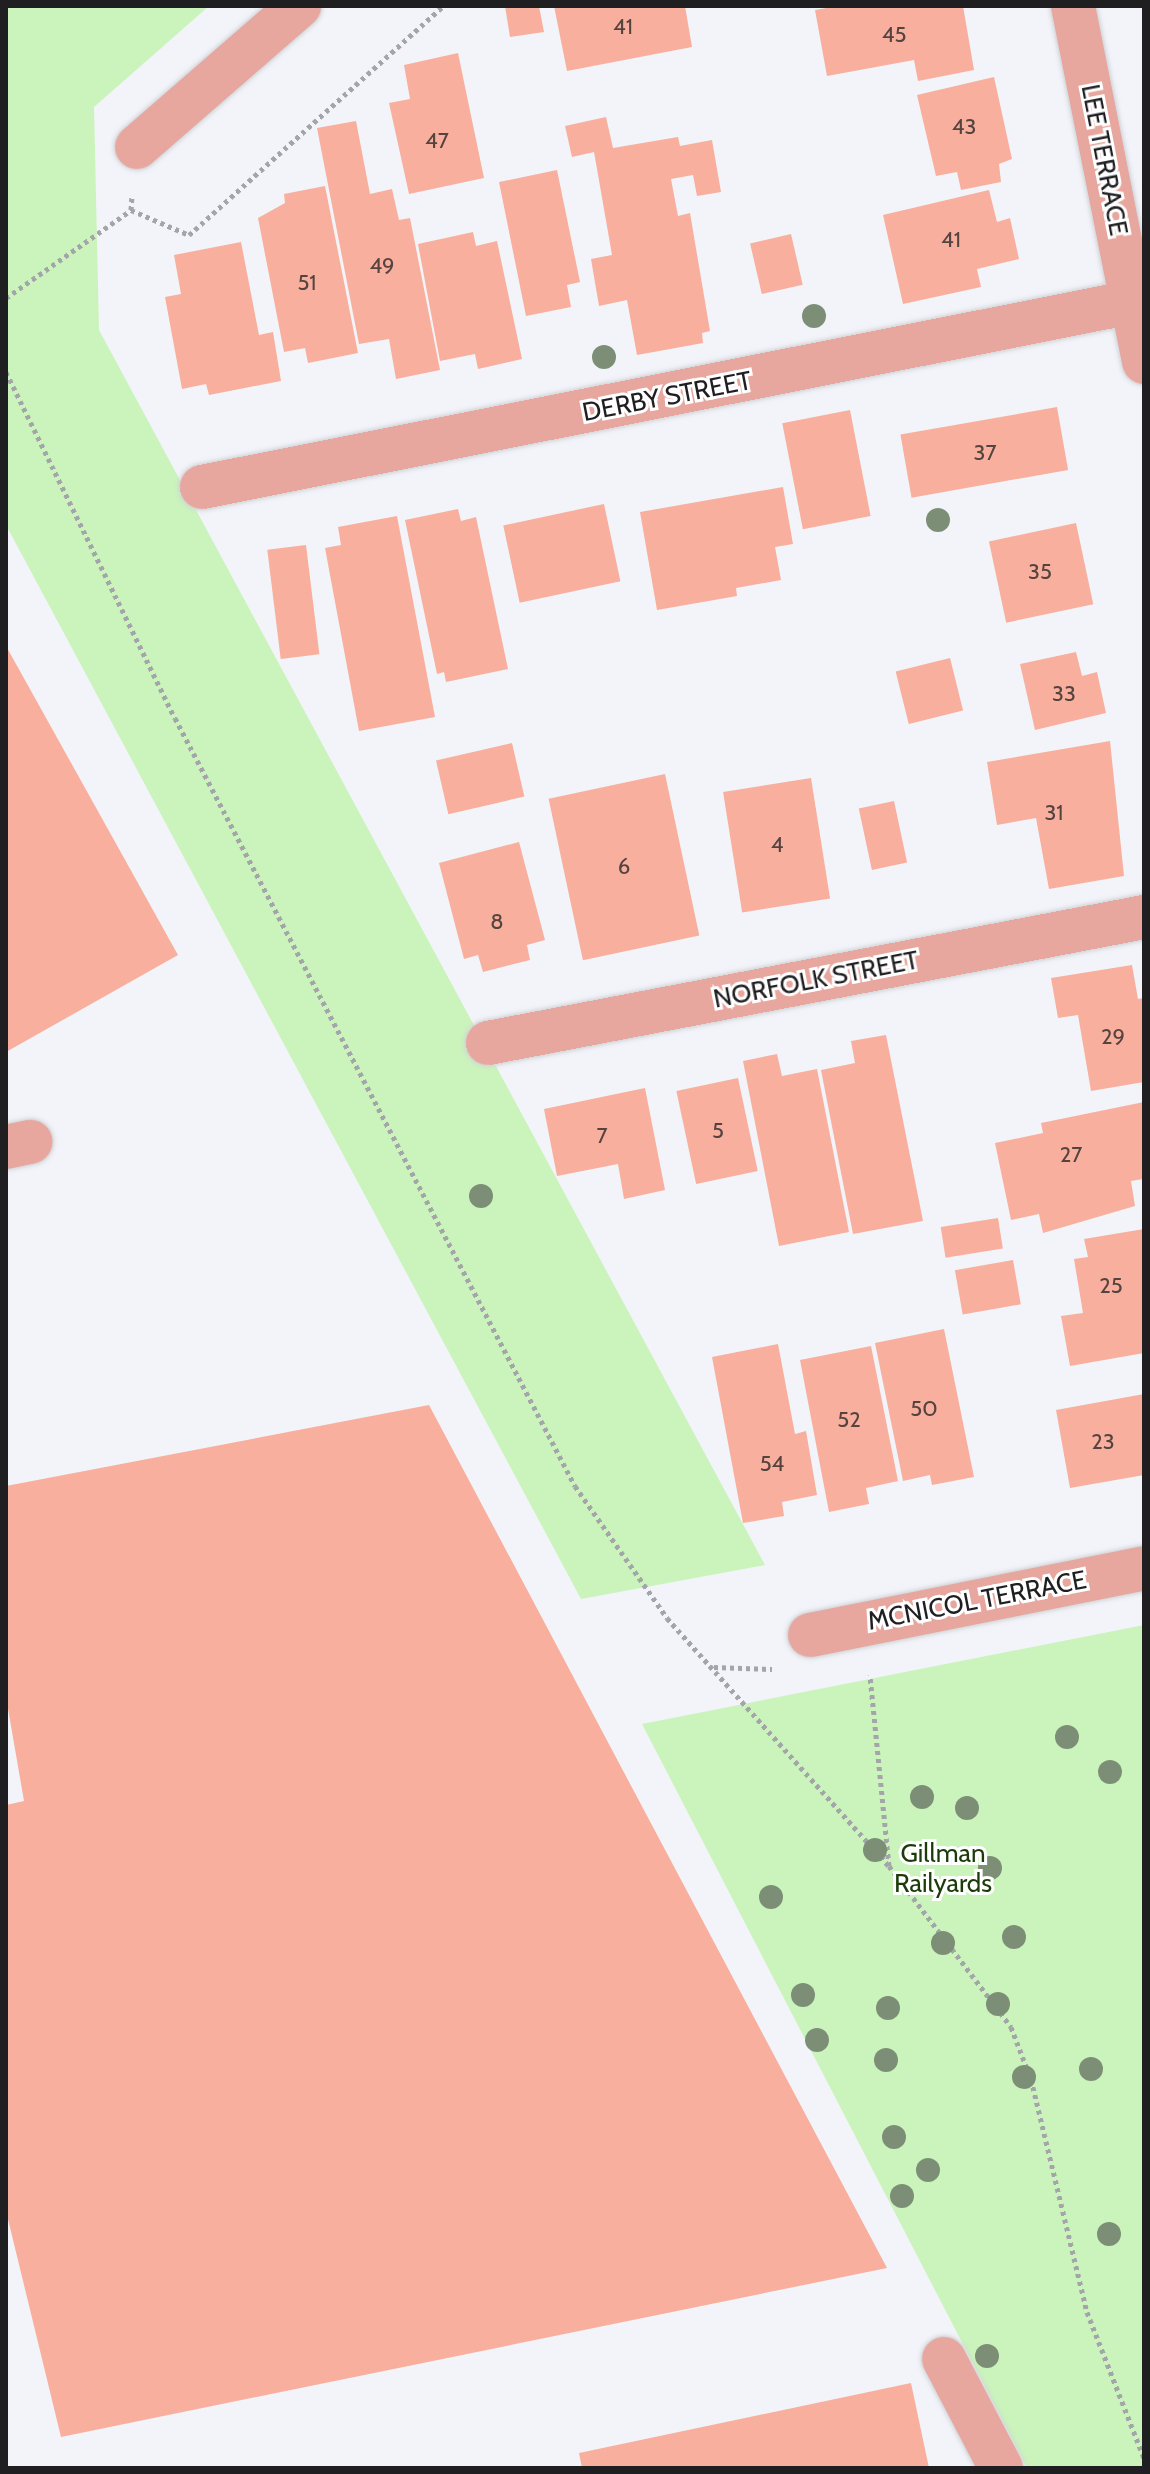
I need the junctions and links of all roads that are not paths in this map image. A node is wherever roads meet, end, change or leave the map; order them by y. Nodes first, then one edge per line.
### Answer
1 (299, 6) edge
2 (1073, 6) edge
3 (137, 147) dead end
4 (1132, 302) junction
5 (1144, 362) edge
6 (202, 487) dead end
7 (1144, 917) edge
8 (488, 1043) dead end
9 (1144, 1568) edge
10 (810, 1635) dead end
11 (944, 2359) dead end
12 (1001, 2468) edge

1 - 3 street
2 - 4 street, LEE TERRACE
4 - 5 street, LEE TERRACE
4 - 6 street, DERBY STREET
7 - 8 street, NORFOLK STREET
9 - 10 street, MCNICOL TERRACE
11 - 12 street

